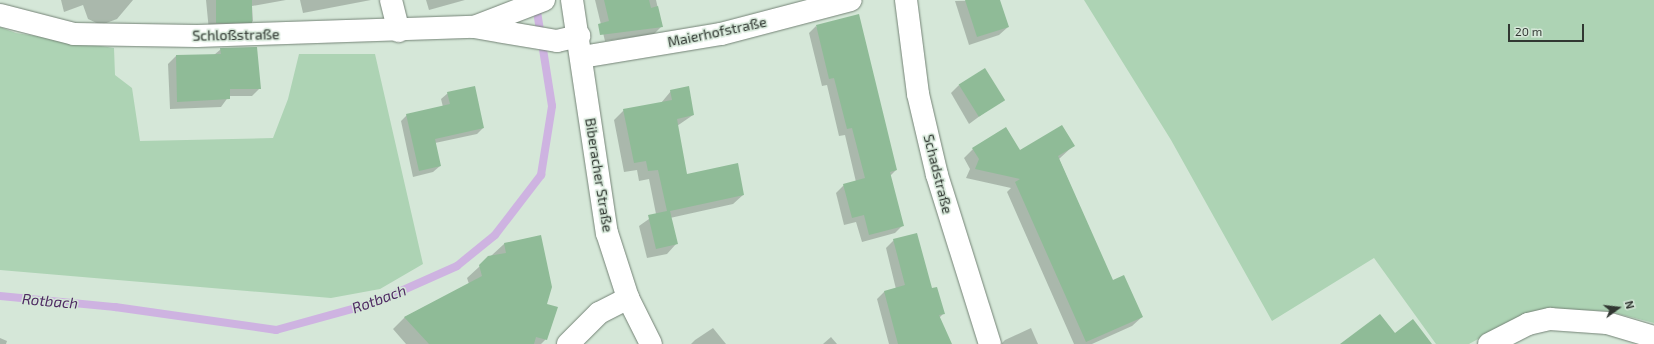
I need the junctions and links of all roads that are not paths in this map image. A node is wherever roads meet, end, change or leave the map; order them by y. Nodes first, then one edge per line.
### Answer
1 (391, 0) edge
2 (544, 0) edge
3 (572, 0) edge
4 (851, 0) edge
5 (906, 0) edge
6 (0, 15) edge
7 (474, 27) junction
8 (399, 31) junction
9 (579, 36) junction
10 (582, 57) junction
11 (628, 298) junction
12 (1654, 337) edge
13 (568, 344) edge
14 (651, 344) edge
15 (990, 344) edge
16 (1490, 344) edge

1 - 8 street
2 - 7 street, Schloßstraße
3 - 9 street, Biberacher Straße
4 - 10 street, Maierhofstraße
5 - 15 street, Schadstraße
6 - 8 street, Schloßstraße
7 - 8 street, Schloßstraße
7 - 9 street, Schloßstraße
9 - 10 street, Biberacher Straße
10 - 11 street, Biberacher Straße
11 - 13 street
11 - 14 street, Biberacher Straße
12 - 16 street

